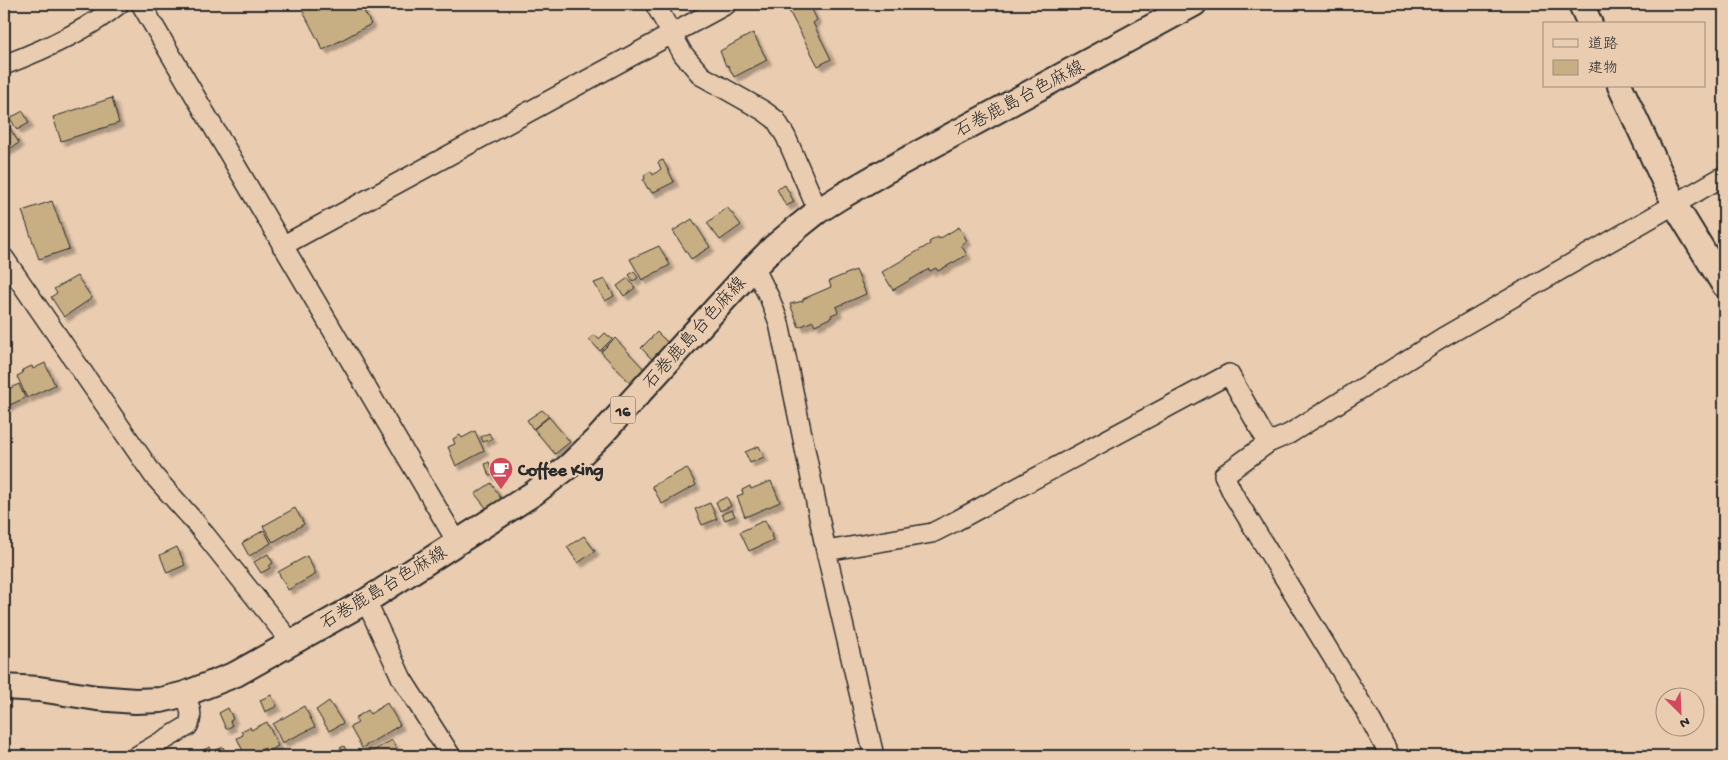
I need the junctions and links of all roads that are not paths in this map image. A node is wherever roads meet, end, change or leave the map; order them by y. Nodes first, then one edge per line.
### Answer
1 (119, 4) edge
2 (141, 4) edge
3 (654, 4) edge
4 (727, 4) edge
5 (1194, 4) edge
6 (1581, 4) edge
7 (1589, 22) edge
8 (671, 34) junction
9 (4, 65) edge
10 (1621, 88) edge
11 (1724, 176) edge
12 (1675, 206) junction
13 (818, 211) junction
14 (282, 246) junction
15 (4, 258) edge
16 (754, 267) junction
17 (1724, 285) edge
18 (1268, 443) junction
19 (457, 542) junction
20 (826, 551) junction
21 (366, 601) junction
22 (292, 642) junction
23 (4, 687) edge
24 (185, 694) junction
25 (137, 756) edge
26 (451, 756) edge
27 (874, 756) edge
28 (1390, 756) edge

1 - 9 street
2 - 14 street
3 - 8 street
4 - 8 street
5 - 13 main road, 石巻鹿島台色麻線 / 16
6 - 7 main road
8 - 13 street
8 - 14 street
10 - 12 main road
11 - 12 street
12 - 17 main road
12 - 18 street
13 - 16 main road, 石巻鹿島台色麻線 / 16
14 - 19 street
15 - 22 street
16 - 19 main road, 石巻鹿島台色麻線 / 16
16 - 20 street
18 - 20 street
18 - 28 street
19 - 21 main road, 石巻鹿島台色麻線 / 16
20 - 27 street
21 - 22 main road, 石巻鹿島台色麻線 / 16
21 - 26 street
22 - 24 main road, 石巻鹿島台色麻線 / 16
23 - 24 main road, 石巻鹿島台色麻線 / 16
24 - 25 street

